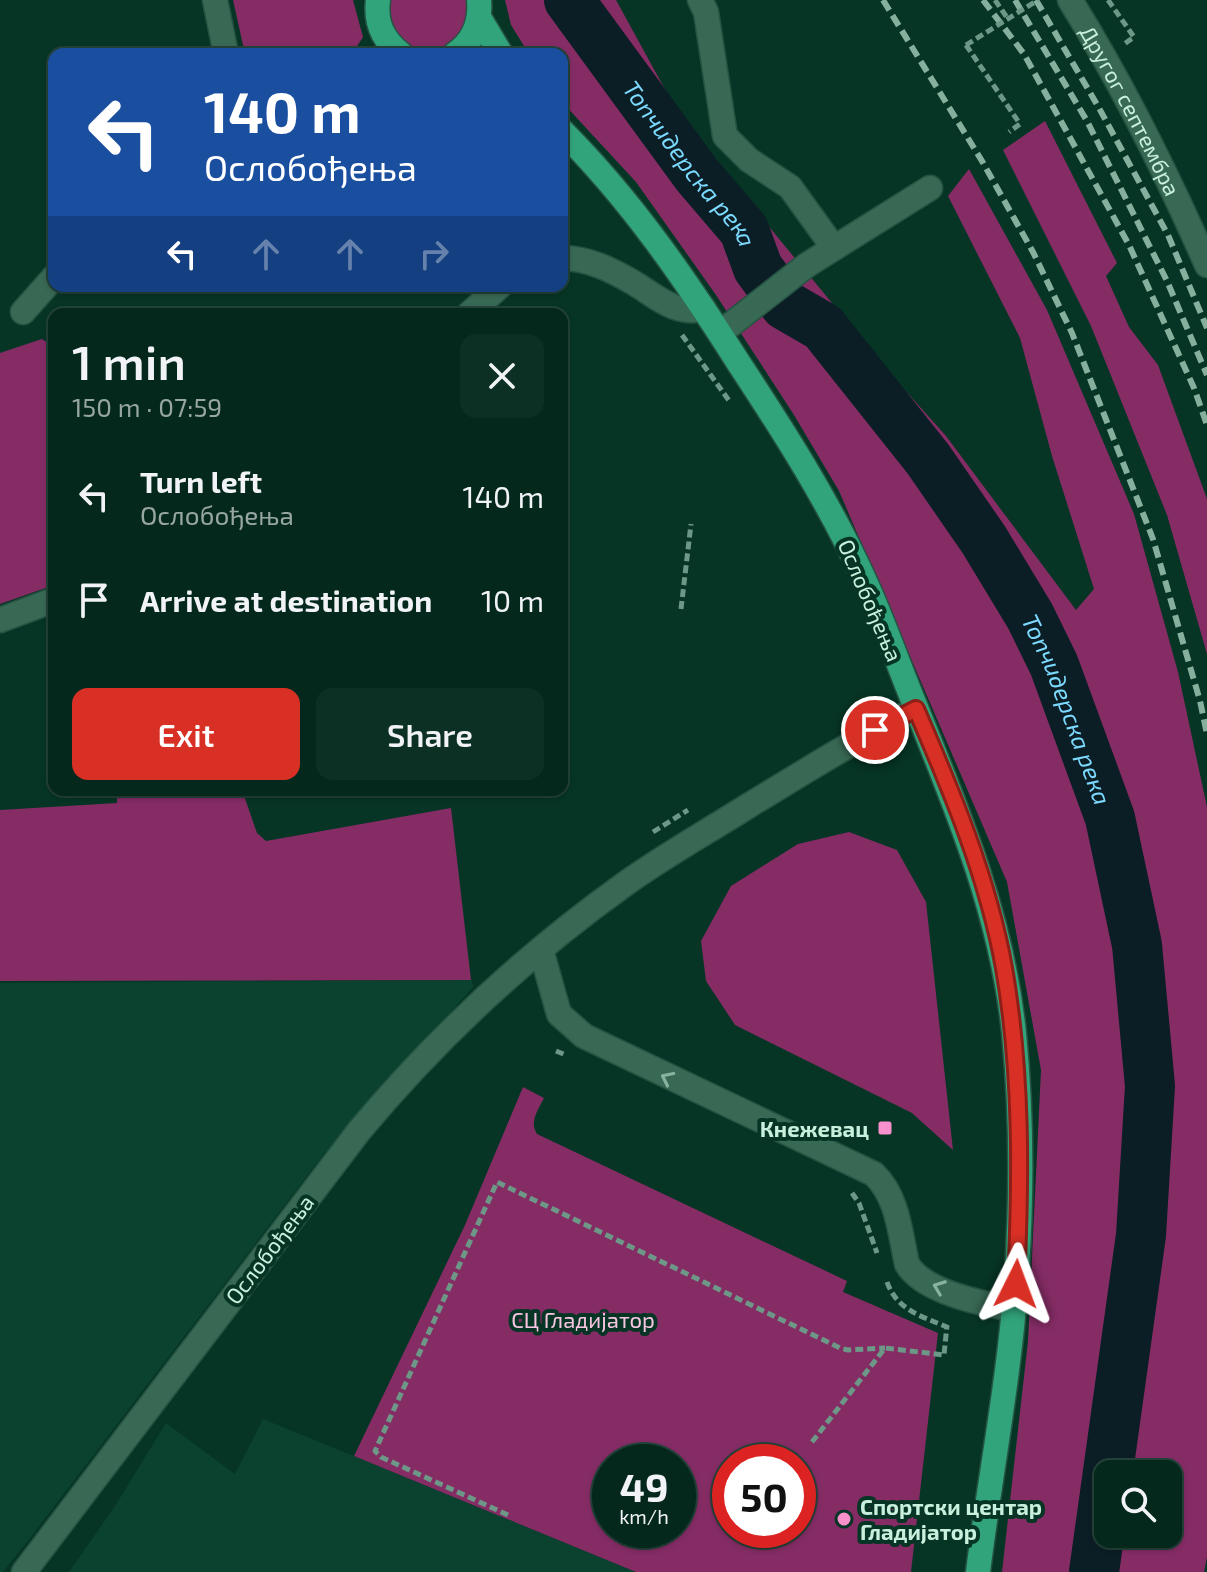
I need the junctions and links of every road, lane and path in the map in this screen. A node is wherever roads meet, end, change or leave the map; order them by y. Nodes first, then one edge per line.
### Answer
1 (215, 0) edge
2 (378, 0) edge
3 (700, 0) edge
4 (995, 0) edge
5 (1038, 0) edge
6 (1070, 0) edge
7 (1108, 0) edge
8 (479, 9) edge
9 (1008, 19) junction
10 (1134, 37) dead end
11 (225, 48) edge
12 (392, 48) edge
13 (462, 48) edge
14 (498, 48) edge
15 (1009, 132) dead end
16 (568, 137) edge
17 (930, 188) dead end
18 (834, 248) junction
19 (568, 258) edge
20 (1207, 265) edge
21 (48, 284) edge
22 (493, 292) edge
23 (476, 308) edge
24 (704, 309) junction
25 (23, 312) dead end
26 (678, 329) dead end
27 (720, 333) junction
28 (739, 413) dead end
29 (691, 524) dead end
30 (48, 602) edge
31 (681, 609) dead end
32 (0, 620) edge
33 (916, 709) junction
34 (541, 950) junction
35 (556, 1051) dead end
36 (570, 1057) dead end
37 (847, 1189) dead end
38 (879, 1259) dead end
39 (883, 1269) dead end
40 (950, 1292) junction
41 (1013, 1309) junction
42 (947, 1327) junction
43 (885, 1348) junction
44 (812, 1442) dead end
45 (508, 1515) dead end
46 (24, 1572) edge
47 (978, 1572) edge

1 - 11 street
2 - 12 main road
3 - 18 street
4 - 9 path
5 - 9 path, bridge
6 - 20 street, Другог септембра
7 - 10 path
8 - 13 main road
8 - 14 main road
9 - 15 path, bridge
16 - 24 main road, Ослобођења
17 - 18 street
18 - 27 street
19 - 24 street
21 - 25 street
22 - 23 street
24 - 27 main road, Ослобођења
26 - 28 path
27 - 33 main road, Ослобођења
29 - 31 path
30 - 32 street
33 - 34 street, Ослобођења
33 - 41 main road
40 -> 34 street
34 - 46 street, Ослобођења
35 - 36 path
37 - 38 path
39 - 42 path
40 - 41 street
40 - 42 path
41 - 47 main road
42 - 43 path
43 - 44 path
43 - 45 path

